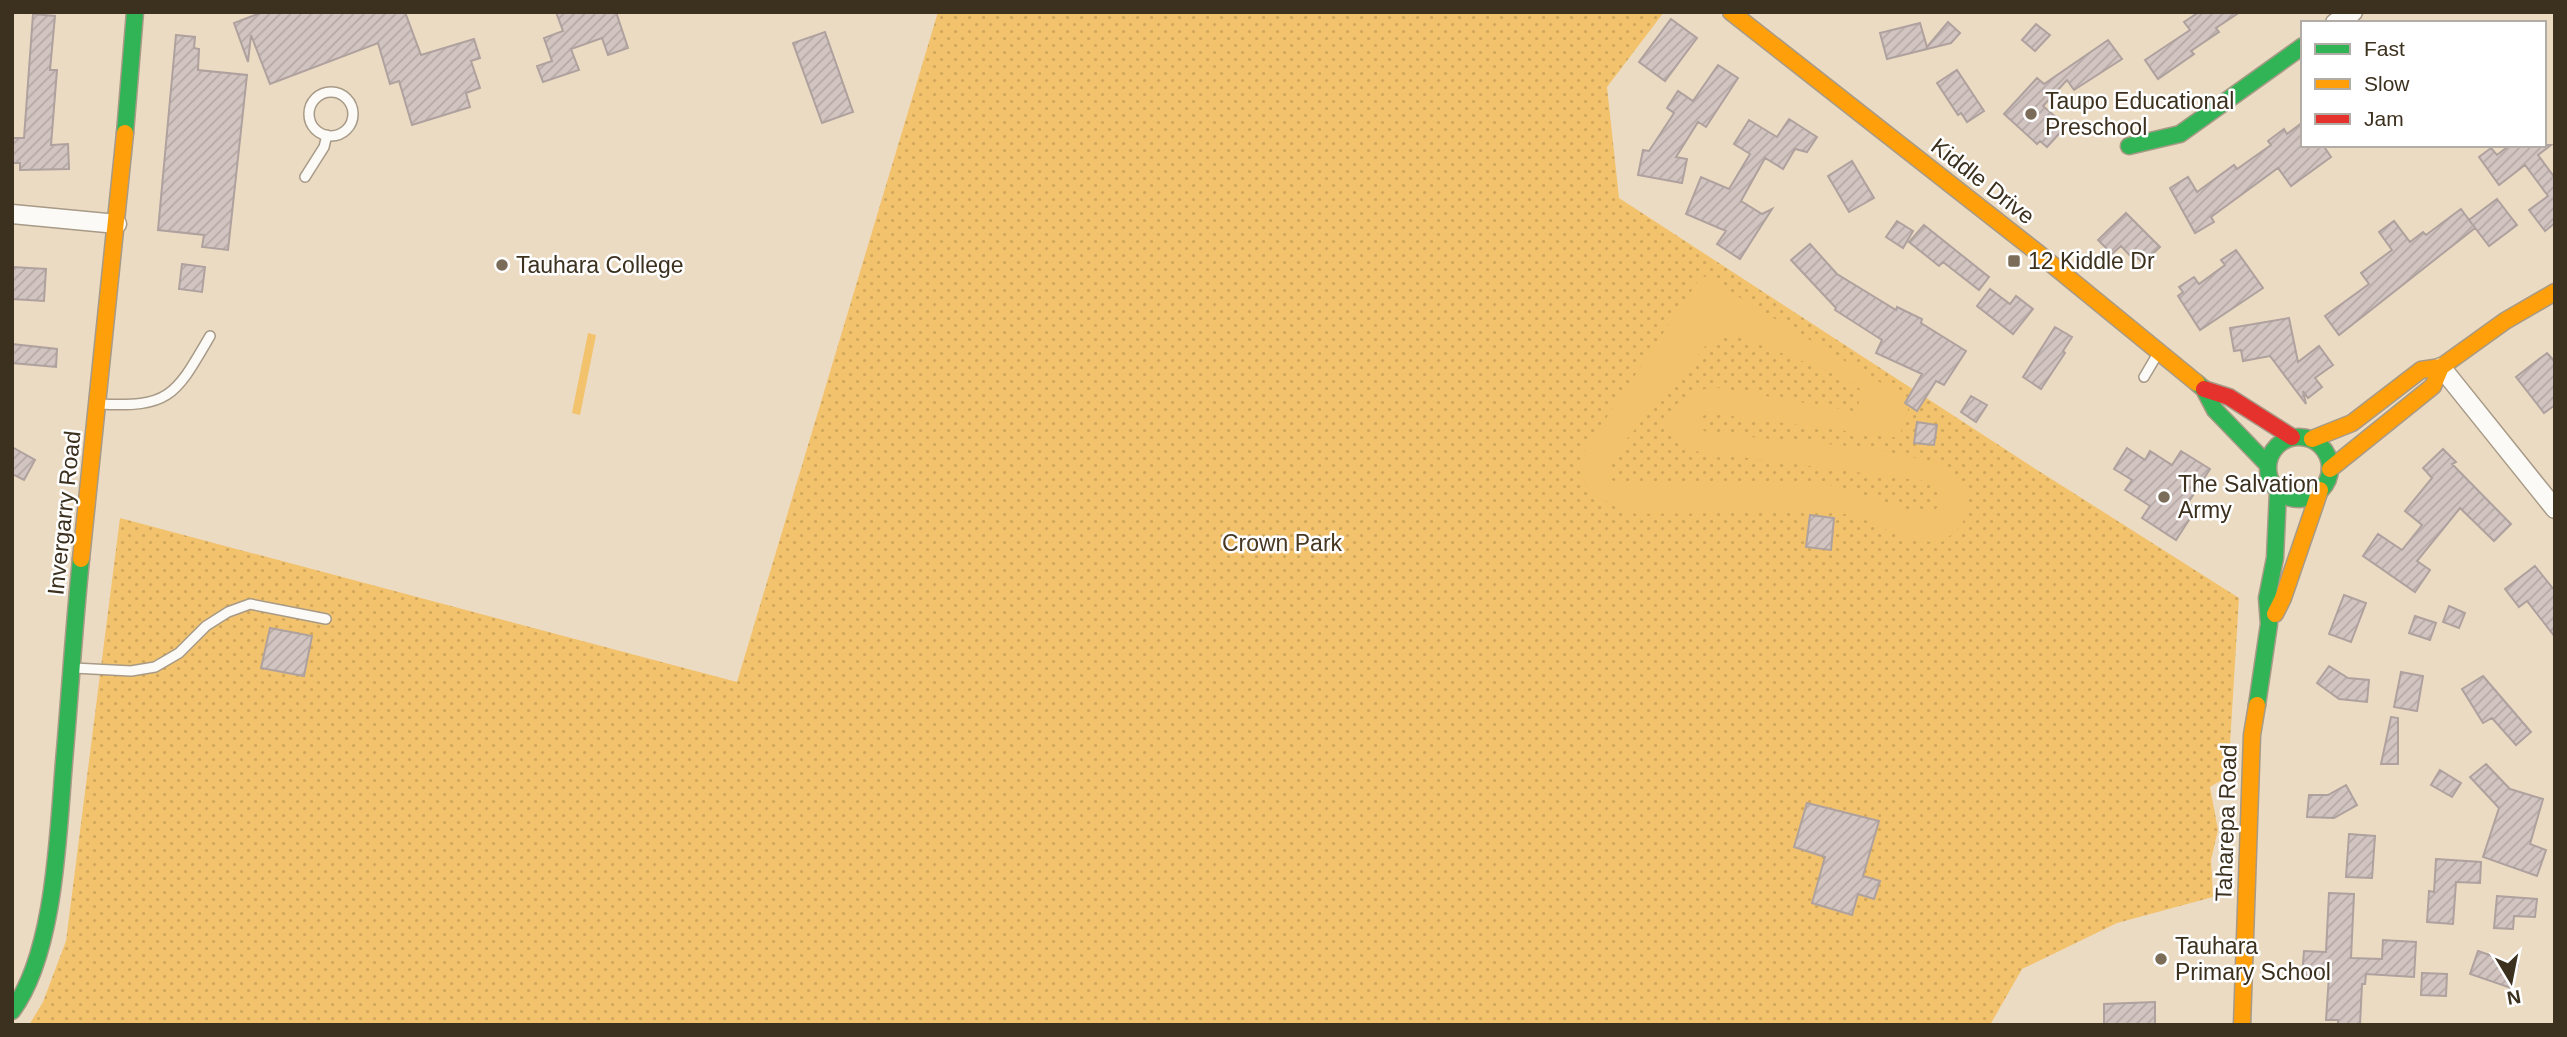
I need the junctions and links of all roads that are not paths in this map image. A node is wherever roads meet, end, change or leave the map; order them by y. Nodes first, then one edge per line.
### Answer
1 (135, 12) edge
2 (1731, 12) edge
3 (2301, 47) edge
4 (327, 135) junction
5 (2129, 146) dead end
6 (306, 177) dead end
7 (12, 214) edge
8 (117, 224) junction
9 (2555, 292) edge
10 (210, 336) dead end
11 (2159, 352) junction
12 (2441, 367) junction
13 (2144, 377) dead end
14 (2204, 389) junction
15 (98, 404) junction
16 (2292, 437) junction
17 (2312, 439) junction
18 (2267, 464) junction
19 (2330, 469) junction
20 (2320, 490) junction
21 (2278, 491) junction
22 (2555, 509) edge
23 (326, 619) dead end
24 (2269, 624) junction
25 (74, 668) junction
26 (12, 1011) edge
27 (2242, 1025) edge

1 - 8 street, Invergarry Road
2 - 11 street, Kiddle Drive
3 - 5 street
4 - 4 lane
4 - 6 lane
7 - 8 street
8 - 15 street, Invergarry Road
9 - 12 street, Taharepa Road
10 - 15 lane
11 - 13 lane
11 - 14 street, Kiddle Drive
12 - 17 street, Taharepa Road
12 - 19 street, Taharepa Road
12 - 22 street
14 - 16 street, Kiddle Drive
14 - 18 street, Kiddle Drive
15 - 25 street, Invergarry Road
16 - 17 street, Taharepa Road
16 - 18 street
17 - 19 street
18 - 21 street, Taharepa Road
19 - 20 street, Taharepa Road
20 - 21 street
20 - 24 street, Taharepa Road
21 - 24 street, Taharepa Road
23 - 25 lane
24 - 27 street, Taharepa Road
25 - 26 street, Invergarry Road

